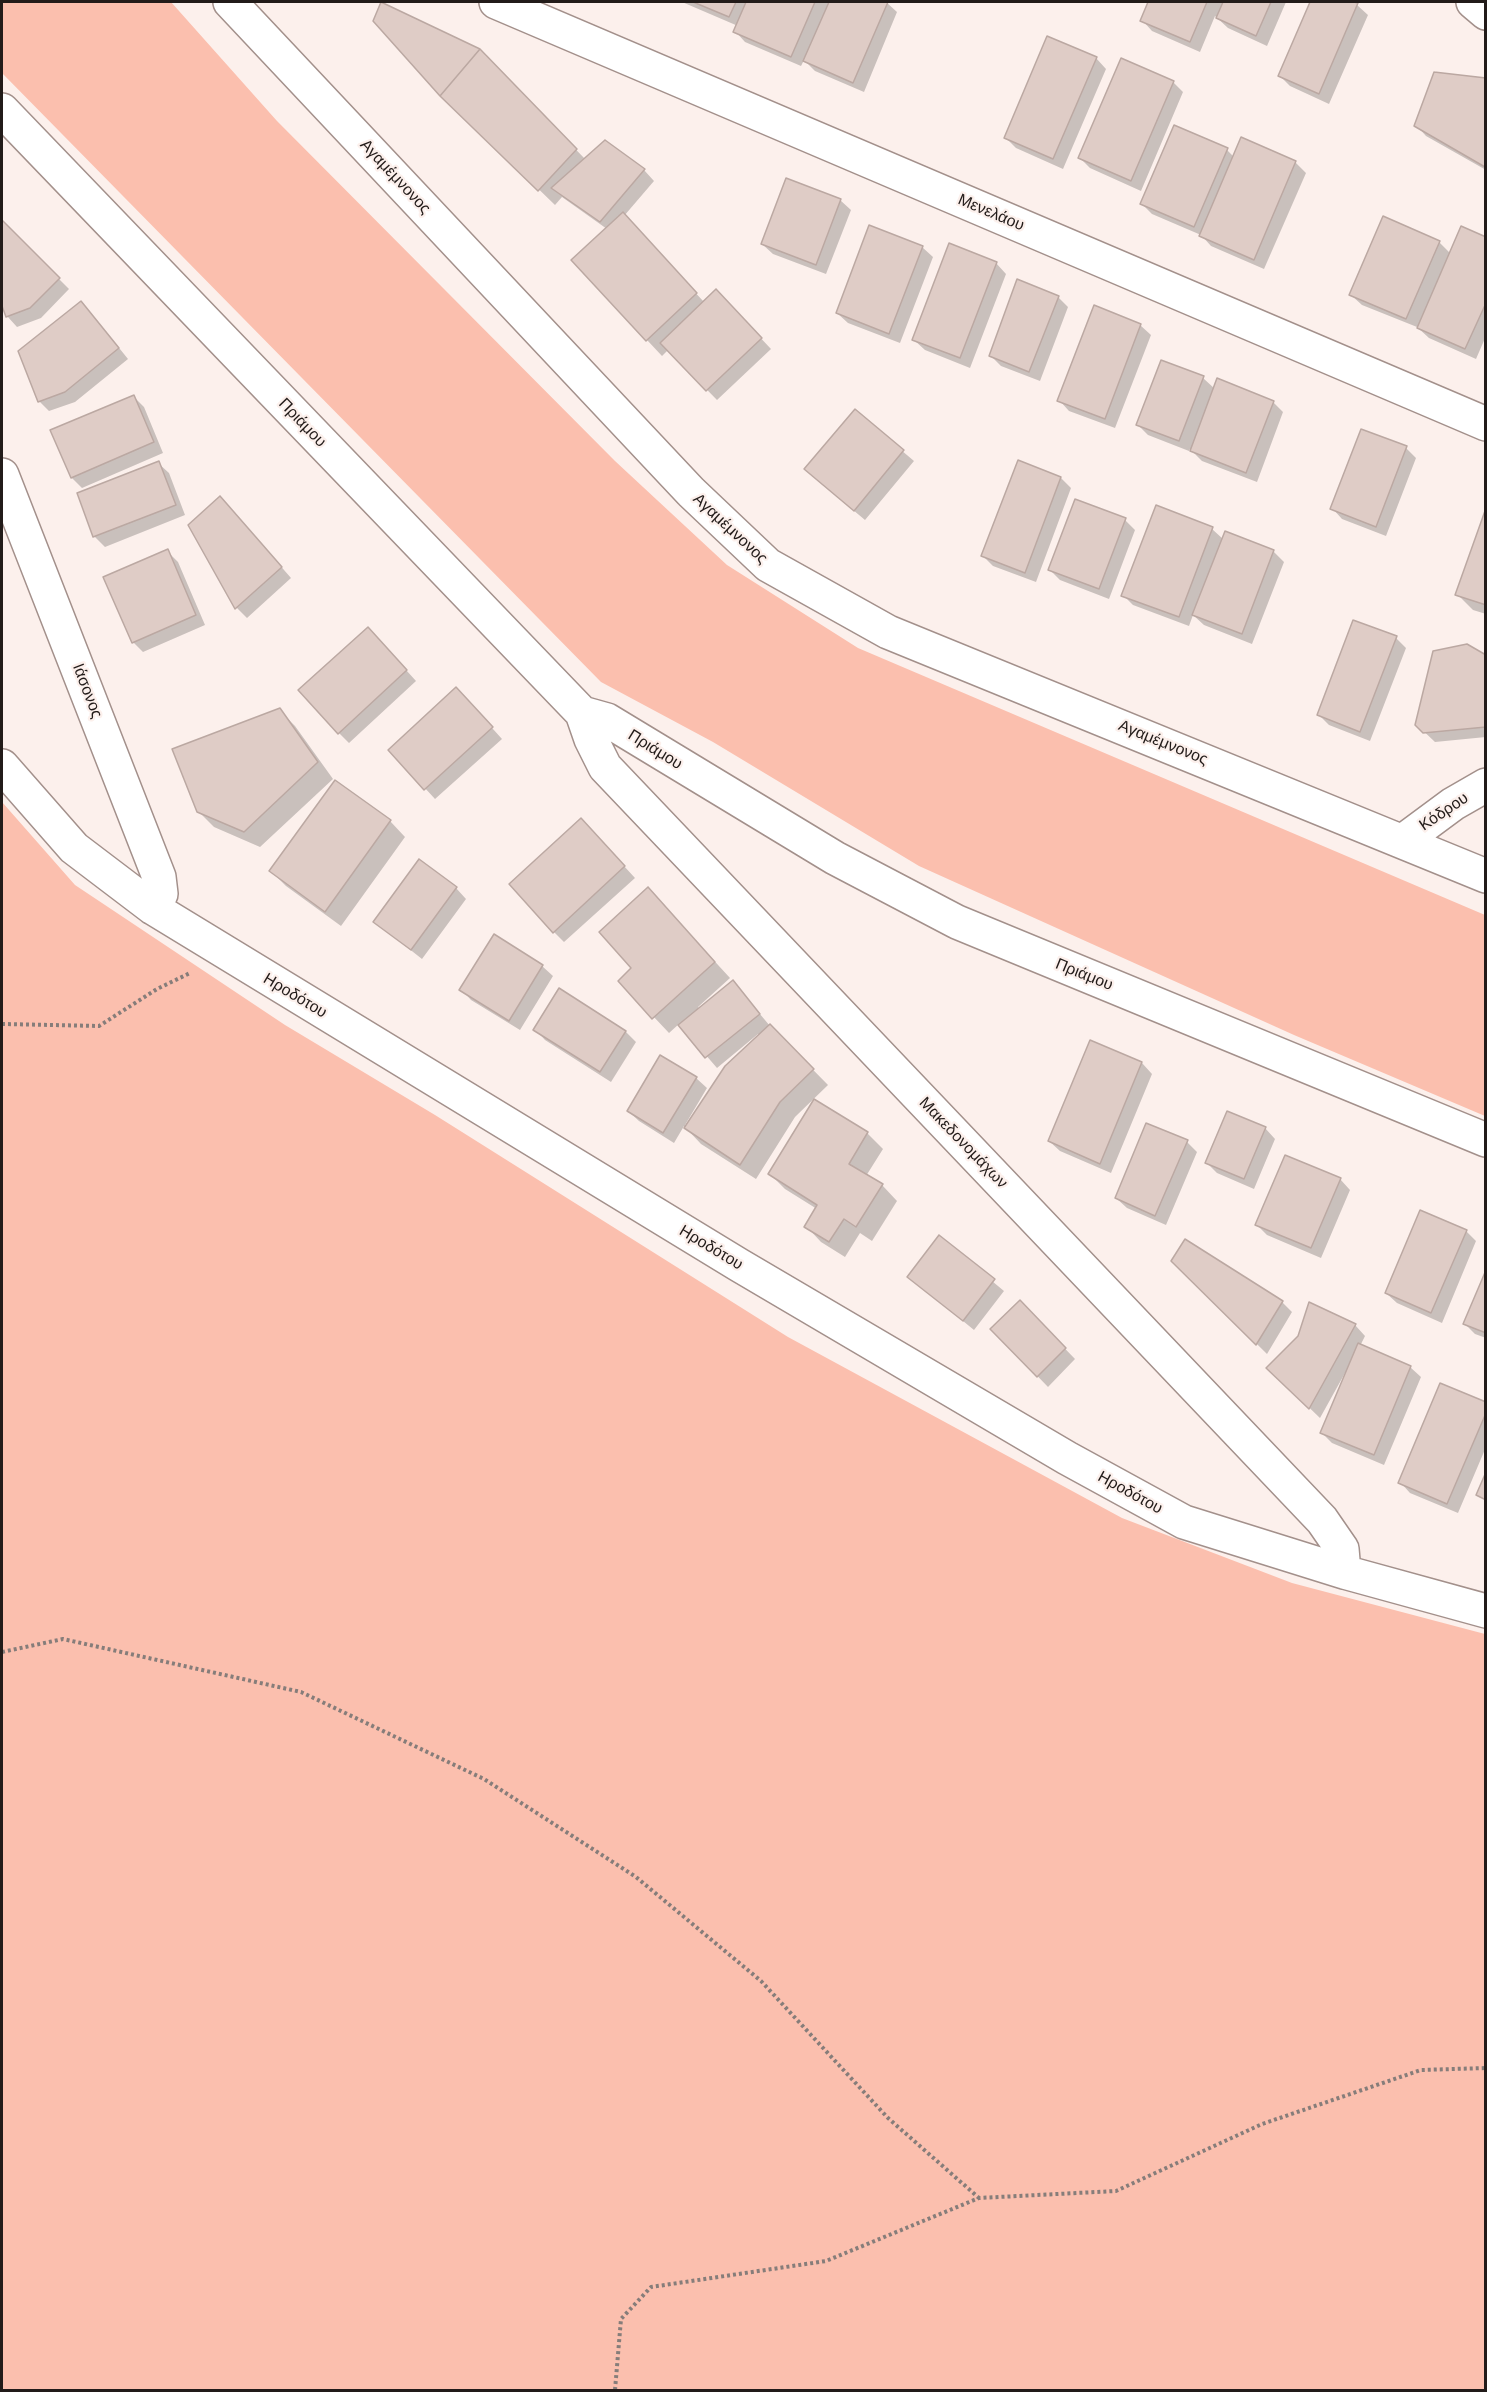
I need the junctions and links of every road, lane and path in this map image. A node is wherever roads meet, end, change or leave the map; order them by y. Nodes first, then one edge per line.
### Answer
1 (230, 2) edge
2 (496, 2) edge
3 (1473, 2) edge
4 (1485, 12) edge
5 (2, 110) edge
6 (1485, 424) edge
7 (2, 475) edge
8 (582, 713) junction
9 (2, 766) edge
10 (1485, 785) edge
11 (1403, 841) junction
12 (1485, 876) edge
13 (153, 908) junction
14 (213, 947) junction
15 (2, 1024) edge
16 (1485, 1140) edge
17 (1344, 1572) junction
18 (1485, 1611) edge
19 (2, 1652) edge
20 (1485, 2068) edge
21 (979, 2198) junction
22 (615, 2391) edge

1 - 11 street, Αγαμέμνονος
2 - 6 street, Μενελάου
3 - 4 street
5 - 8 street, Πριάμου
7 - 13 street, Ιάσονος
8 - 16 street, Πριάμου
8 - 17 street, Μακεδονομάχων
9 - 13 street, Ηροδότου
10 - 11 street, Κόδρου
11 - 12 street, Αγαμέμνονος
13 - 14 street, Ηροδότου
14 - 15 path
14 - 17 street, Ηροδότου
17 - 18 street, Ηροδότου
19 - 21 path
20 - 21 path
21 - 22 path

